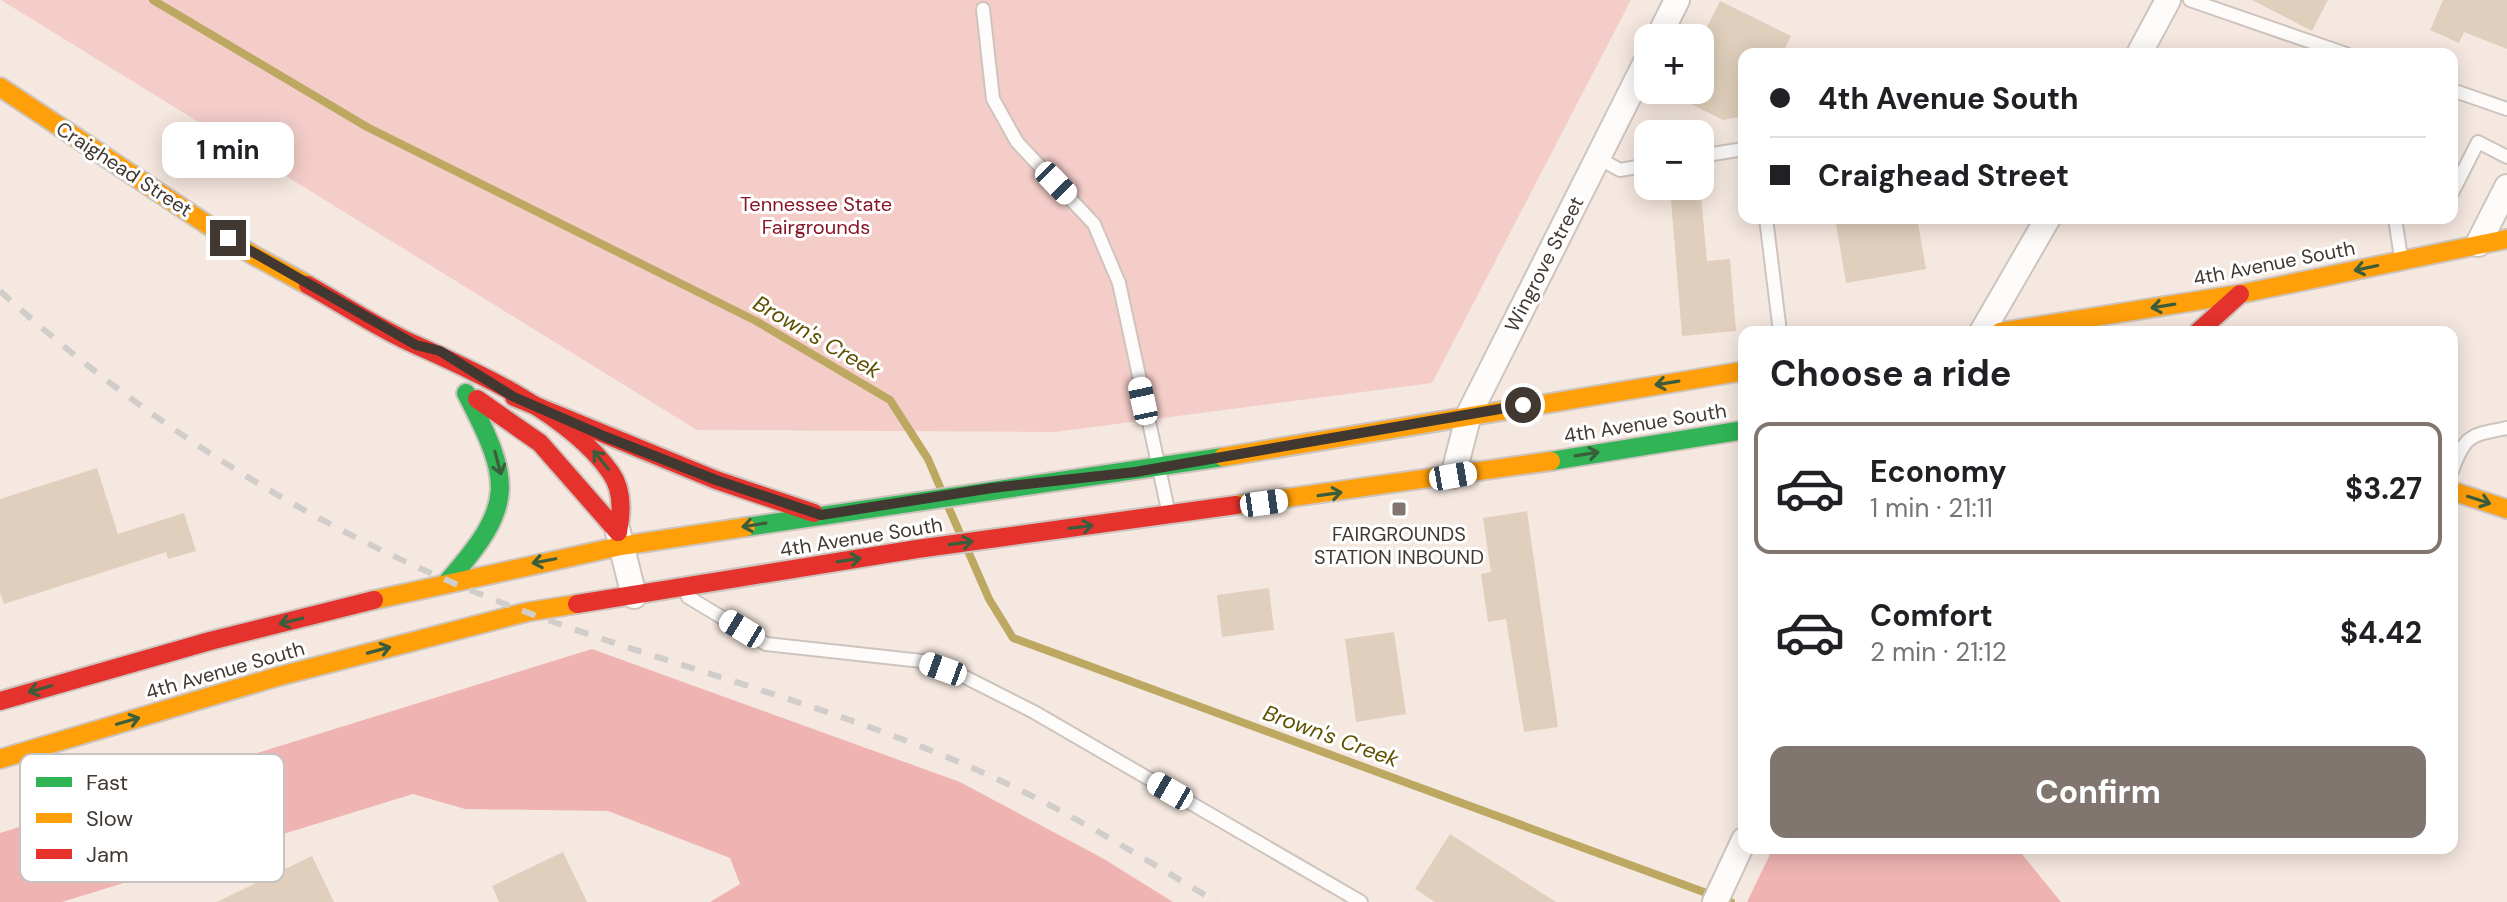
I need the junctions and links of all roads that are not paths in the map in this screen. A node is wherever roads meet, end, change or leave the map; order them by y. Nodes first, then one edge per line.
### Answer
1 (1677, 0) edge
2 (2168, 0) edge
3 (2190, 0) edge
4 (983, 9) dead end
5 (1665, 24) edge
6 (2142, 48) edge
7 (2329, 48) edge
8 (1634, 86) edge
9 (0, 87) edge
10 (2458, 92) edge
11 (2507, 109) edge
12 (1738, 150) edge
13 (1714, 154) edge
14 (2507, 157) edge
15 (1598, 158) junction
16 (1634, 168) edge
17 (2458, 181) edge
18 (2507, 187) edge
19 (1767, 224) edge
20 (2045, 224) edge
21 (2396, 224) edge
22 (2507, 239) edge
23 (2478, 244) junction
24 (2401, 261) junction
25 (2240, 294) junction
26 (1779, 326) edge
27 (1985, 326) edge
28 (2038, 326) edge
29 (2205, 326) edge
30 (416, 345) junction
31 (1738, 372) edge
32 (453, 385) junction
33 (514, 397) junction
34 (1469, 414) junction
35 (2507, 428) edge
36 (1738, 431) edge
37 (2458, 454) edge
38 (1159, 468) junction
39 (1453, 476) junction
40 (2458, 493) edge
41 (2507, 509) edge
42 (821, 515) junction
43 (1169, 516) junction
44 (620, 539) junction
45 (448, 581) junction
46 (675, 590) junction
47 (634, 596) junction
48 (0, 701) edge
49 (0, 759) edge
50 (1738, 853) edge
51 (1719, 895) edge
52 (1361, 902) edge

1 - 5 street
2 - 6 street
3 - 7 lane
4 - 38 lane
8 - 15 street, Wingrove Street
9 - 30 main road, Craighead Street
10 - 11 lane
12 - 13 lane
14 - 17 lane
15 - 16 lane
15 - 34 street, Wingrove Street
18 - 23 street
19 - 26 lane
20 - 27 street
21 - 24 lane
22 - 23 main road, 4th Avenue South
23 - 24 main road, 4th Avenue South
24 -> 25 main road, 4th Avenue South
25 -> 28 main road, 4th Avenue South
25 - 29 main road
30 - 32 main road, Craighead Street
30 - 33 main road, Craighead Street
31 -> 34 main road, 4th Avenue South
32 - 44 main road, Craighead Street
32 -> 45 main road
33 - 42 main road
44 -> 33 main road, Craighead Street
34 - 38 main road, 4th Avenue South
34 - 39 street, Wingrove Street
35 - 37 lane
39 -> 36 main road, 4th Avenue South
38 - 42 main road, 4th Avenue South
38 - 43 lane
43 -> 39 main road, 4th Avenue South
40 -> 41 main road
42 -> 44 main road, 4th Avenue South
46 -> 43 main road, 4th Avenue South
44 -> 45 main road, 4th Avenue South
44 - 47 street, Craighead Street
45 -> 48 main road, 4th Avenue South
46 - 47 main road, 4th Avenue South
46 - 52 lane
49 -> 47 main road, 4th Avenue South
50 - 51 street

